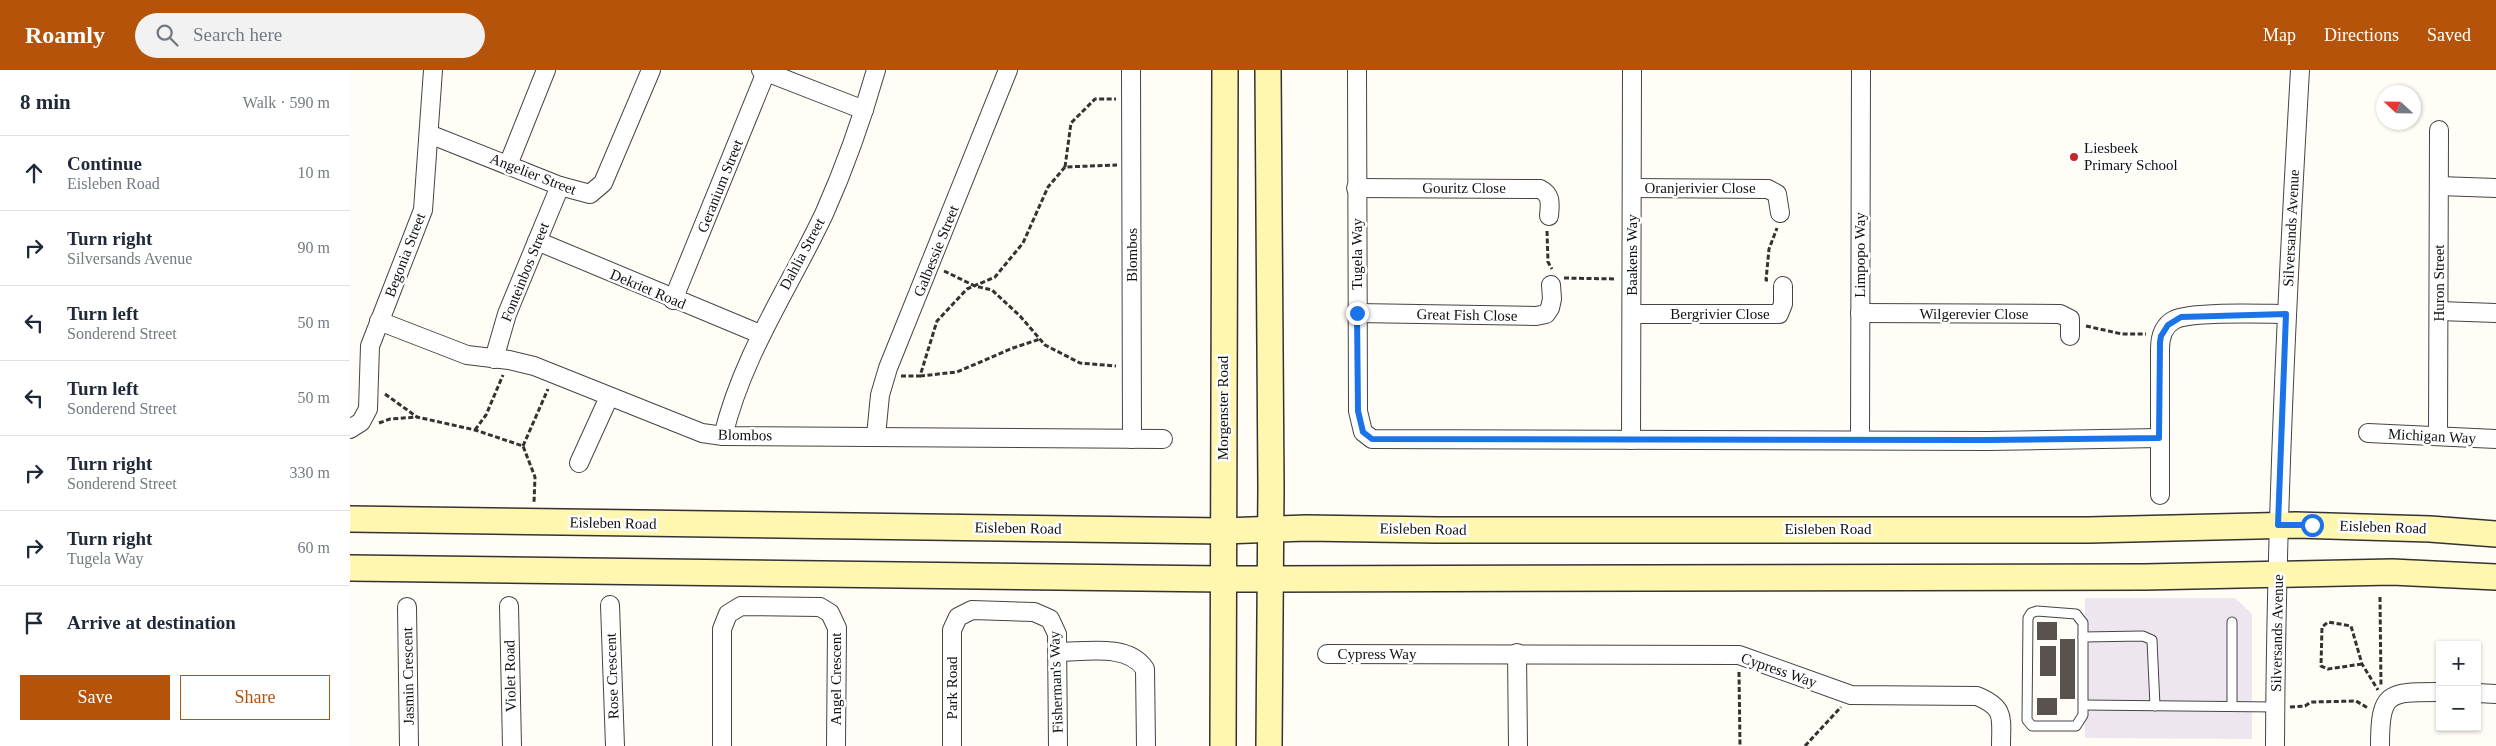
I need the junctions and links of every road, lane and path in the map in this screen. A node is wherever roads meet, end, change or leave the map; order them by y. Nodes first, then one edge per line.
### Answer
1 (433, 70) edge
2 (546, 70) edge
3 (651, 70) edge
4 (876, 70) edge
5 (1008, 70) edge
6 (1132, 70) edge
7 (1225, 70) edge
8 (1268, 70) edge
9 (1357, 70) edge
10 (1632, 70) edge
11 (1861, 70) edge
12 (2300, 70) edge
13 (764, 71) edge
14 (1132, 99) junction
15 (864, 110) junction
16 (2439, 130) dead end
17 (429, 134) junction
18 (1132, 160) junction
19 (508, 165) junction
20 (1065, 167) junction
21 (560, 186) junction
22 (2438, 186) junction
23 (1356, 188) junction
24 (1632, 188) junction
25 (2496, 188) edge
26 (1780, 213) joint
27 (1549, 216) joint
28 (537, 242) junction
29 (930, 264) junction
30 (1554, 278) junction
31 (1632, 278) junction
32 (975, 286) junction
33 (1783, 286) joint
34 (673, 300) junction
35 (2439, 311) junction
36 (1357, 313) junction
37 (1860, 313) junction
38 (2496, 313) edge
39 (1632, 314) junction
40 (2286, 314) junction
41 (379, 321) junction
42 (2070, 330) joint
43 (760, 334) junction
44 (2161, 336) junction
45 (1040, 339) junction
46 (501, 359) junction
47 (1132, 368) junction
48 (885, 376) junction
49 (920, 376) junction
50 (550, 384) dead end
51 (378, 389) dead end
52 (609, 397) junction
53 (417, 417) junction
54 (372, 424) dead end
55 (350, 429) edge
56 (475, 430) junction
57 (2368, 433) dead end
58 (2438, 435) junction
59 (723, 436) junction
60 (876, 436) junction
61 (2159, 438) junction
62 (2496, 439) edge
63 (1132, 440) junction
64 (1163, 440) dead end
65 (1631, 440) junction
66 (1860, 440) junction
67 (523, 446) junction
68 (580, 463) dead end
69 (2160, 495) dead end
70 (534, 503) dead end
71 (350, 519) edge
72 (2278, 525) junction
73 (1223, 530) junction
74 (1270, 530) junction
75 (2496, 534) edge
76 (350, 568) edge
77 (2278, 573) junction
78 (2496, 577) edge
79 (1223, 579) junction
80 (1270, 579) junction
81 (2380, 597) dead end
82 (610, 605) dead end
83 (509, 606) dead end
84 (407, 607) dead end
85 (2232, 622) dead end
86 (952, 630) joint
87 (2084, 637) junction
88 (1058, 652) junction
89 (1517, 653) junction
90 (1328, 654) dead end
91 (1739, 655) junction
92 (2362, 664) junction
93 (2436, 692) edge
94 (2481, 692) edge
95 (2496, 694) edge
96 (1851, 695) junction
97 (2084, 706) junction
98 (2155, 706) junction
99 (2232, 706) junction
100 (2380, 706) junction
101 (2281, 707) junction
102 (409, 746) edge
103 (512, 746) edge
104 (615, 746) edge
105 (722, 746) edge
106 (836, 746) edge
107 (952, 746) edge
108 (1058, 746) edge
109 (1146, 746) edge
110 (1223, 746) edge
111 (1269, 746) edge
112 (1518, 746) edge
113 (1740, 746) edge
114 (1805, 746) edge
115 (2001, 746) edge
116 (2275, 746) edge
117 (2380, 746) edge

1 - 17 street, Begonia Street
2 - 19 street
3 - 21 street, Angelier Street
4 - 15 street, Dahlia Street
5 - 29 street, Galbessie Street
6 - 14 street, Blombos
7 - 73 main road, Morgenster Road
8 - 74 main road
9 - 23 street, Tugela Way
10 - 24 street, Baakens Way
11 - 37 street, Limpopo Way
12 - 40 street, Silversands Avenue
13 - 15 street
13 - 34 street, Geranium Street
14 - 18 street, Blombos
14 - 20 path
15 - 43 street, Dahlia Street
16 - 22 street, Huron Street
17 - 19 street, Angelier Street
17 - 41 street, Begonia Street
18 - 20 path
18 - 47 street, Blombos
19 - 21 street, Angelier Street
20 - 32 path
21 - 28 street, Fonteinbos Street
22 - 25 street
22 - 35 street, Huron Street
23 - 27 street, Gouritz Close
23 - 36 street, Tugela Way
24 - 26 street, Oranjerivier Close
24 - 31 street, Baakens Way
26 - 33 path
27 - 30 path
28 - 34 street, Dekriet Road
28 - 46 street, Fonteinbos Street
29 - 32 path
29 - 48 street, Galbessie Street
30 - 31 path
30 - 36 street, Great Fish Close
31 - 39 street, Baakens Way
32 - 45 path
32 - 49 path
33 - 39 street, Bergrivier Close
34 - 43 street, Dekriet Road
35 - 38 street
35 - 58 street, Huron Street
36 - 65 street, Tugela Way
37 - 42 street, Wilgerevier Close
37 - 66 street, Limpopo Way
39 - 65 street, Baakens Way
40 - 44 street
40 - 72 street, Silversands Avenue
41 - 46 street, Blombos
41 - 55 street, Begonia Street
42 - 44 path
43 - 59 street, Dahlia Street
44 - 61 street
45 - 47 path
45 - 49 path
46 - 52 street, Blombos
46 - 56 path
47 - 63 street, Blombos
48 - 49 path
48 - 60 street, Galbessie Street
50 - 67 path
51 - 53 path
52 - 59 street, Blombos
52 - 68 street
53 - 54 path
53 - 56 path
56 - 67 path
57 - 58 street, Michigan Way
58 - 62 street, Michigan Way
59 - 60 street, Blombos
60 - 63 street, Blombos
61 - 66 street
61 - 69 street
63 - 64 street, Blombos
65 - 66 street
67 - 70 path
71 - 73 main road, Eisleben Road
72 - 74 main road, Eisleben Road
72 - 75 main road, Eisleben Road
72 - 77 street, Silversands Avenue
73 - 74 main road, Eisleben Road
73 - 79 main road, Morgenster Road
74 - 80 main road
76 - 79 main road
77 - 78 main road
77 - 80 main road
77 - 101 street, Silversands Avenue
79 - 80 main road
79 - 110 main road, Morgenster Road
80 - 111 main road
81 - 92 path
82 - 104 street, Rose Crescent
83 - 103 street, Violet Road
84 - 102 street, Jasmin Crescent
85 - 99 lane
86 - 88 street, Fisherman's Way
86 - 107 street, Park Road
87 - 97 lane
87 - 97 lane
87 - 98 lane
88 - 108 street, Fisherman's Way
88 - 109 street
89 - 90 street, Cypress Way
89 - 91 street, Cypress Way
89 - 112 street
91 - 96 street, Cypress Way
91 - 113 path
92 - 92 path
93 - 100 street
94 - 95 street
96 - 114 path
96 - 115 street, Cypress Way
97 - 98 lane
98 - 99 lane
99 - 101 lane
100 - 101 path
100 - 117 street
101 - 116 street, Silversands Avenue
105 - 106 street, Angel Crescent

